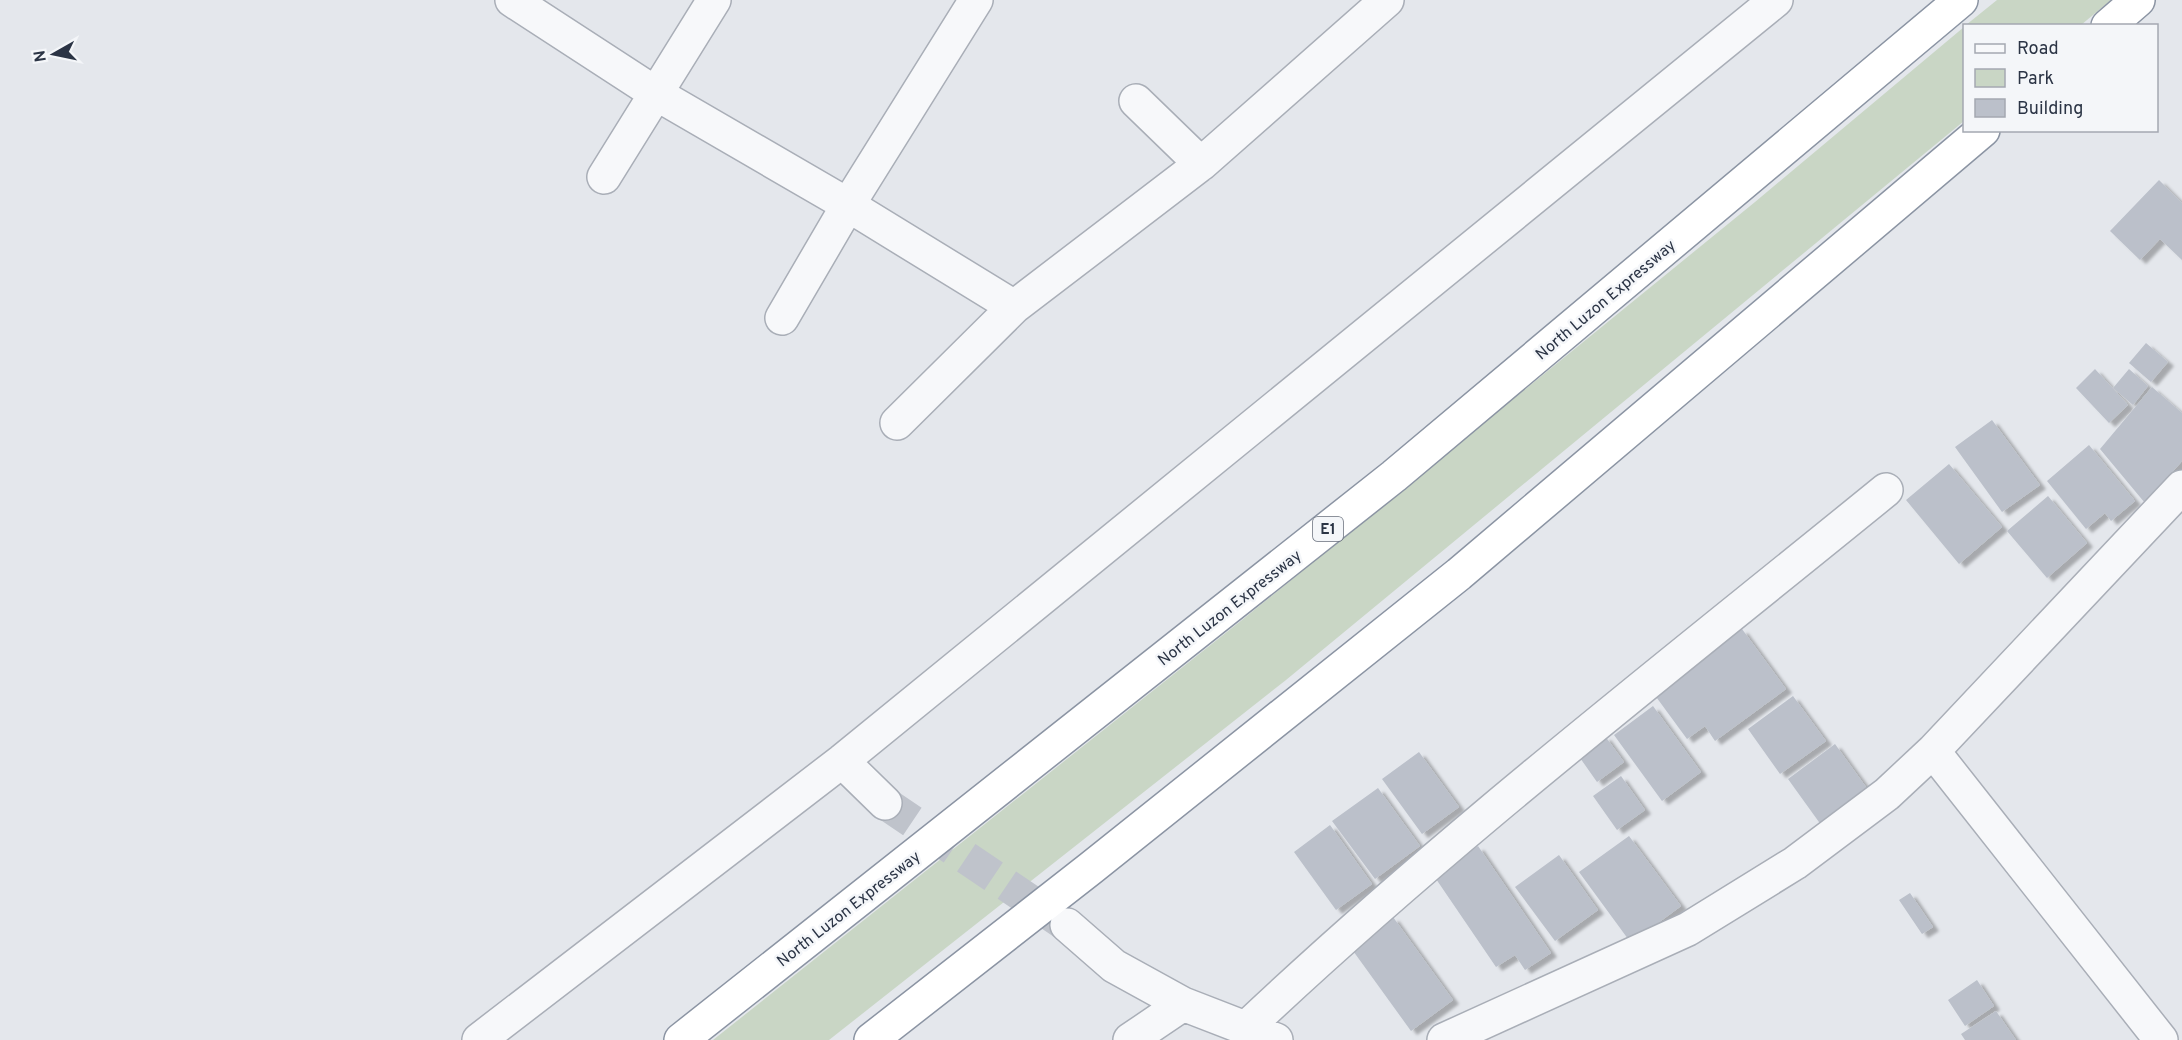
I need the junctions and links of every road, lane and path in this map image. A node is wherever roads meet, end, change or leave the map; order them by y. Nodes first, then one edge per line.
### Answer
1 (512, 0) edge
2 (714, 0) edge
3 (976, 0) edge
4 (1776, 0) edge
5 (1961, 0) edge
6 (2138, 0) edge
7 (1368, 5) edge
8 (2110, 24) edge
9 (656, 93) junction
10 (1137, 101) dead end
11 (1981, 132) edge
12 (1202, 164) junction
13 (604, 177) dead end
14 (848, 205) junction
15 (1014, 307) junction
16 (782, 318) dead end
17 (897, 423) dead end
18 (2182, 487) edge
19 (1886, 490) dead end
20 (1933, 751) junction
21 (842, 761) junction
22 (885, 803) tunnel mouth
23 (1067, 925) tunnel mouth
24 (1183, 1004) junction
25 (1245, 1029) junction
26 (479, 1040) edge
27 (681, 1040) edge
28 (870, 1040) edge
29 (1130, 1040) edge
30 (1276, 1040) edge
31 (1444, 1040) edge
32 (2161, 1040) edge

1 - 9 street
2 - 9 street
3 - 14 street
4 - 21 street
5 - 27 highway, North Luzon Expressway / E1
6 - 8 highway
7 - 12 street
9 - 13 street
9 - 14 street
10 - 12 street
11 - 28 highway
12 - 15 street
14 - 15 street
14 - 16 street
15 - 17 street
18 - 20 street
19 - 25 street
20 - 31 street
20 - 32 street
21 - 22 street
21 - 26 street
23 - 24 street
24 - 25 street
24 - 29 street
25 - 30 street

